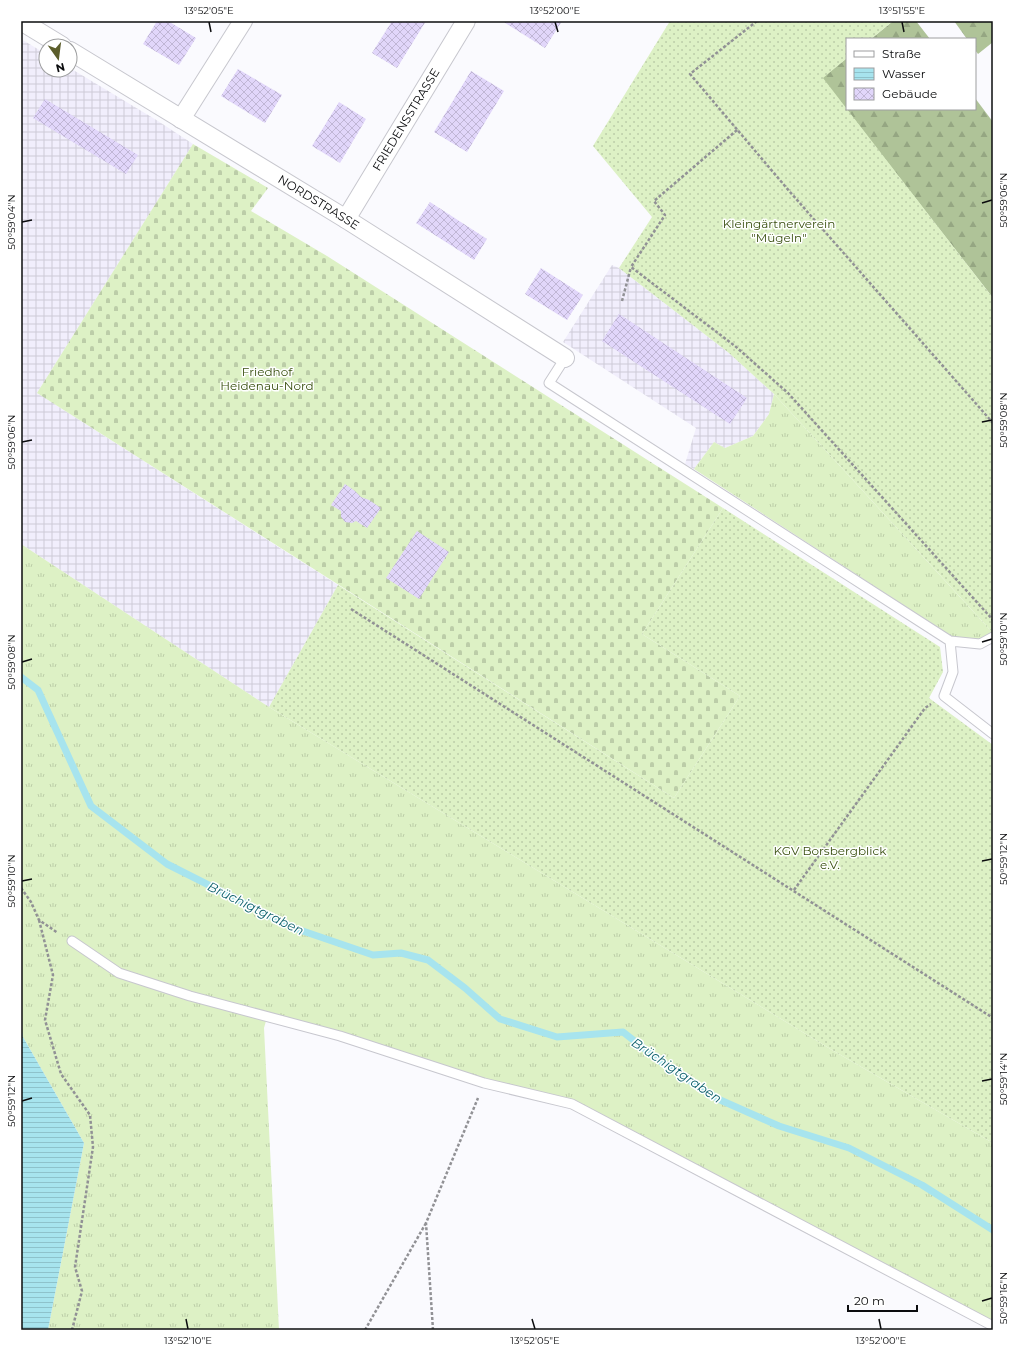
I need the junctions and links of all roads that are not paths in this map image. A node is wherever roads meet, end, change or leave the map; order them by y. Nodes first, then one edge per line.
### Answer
1 (21, 21) edge
2 (243, 21) edge
3 (466, 21) edge
4 (49, 38) edge
5 (78, 56) edge
6 (182, 118) junction
7 (346, 219) junction
8 (565, 358) joint
9 (993, 637) edge
10 (950, 641) junction
11 (993, 734) edge
12 (72, 941) road end
13 (993, 1326) edge

1 - 4 street
2 - 6 street
3 - 7 street, FRIEDENSSTRASSE
5 - 6 street, NORDSTRASSE
6 - 7 street, NORDSTRASSE
7 - 8 street, NORDSTRASSE
8 - 10 lane
9 - 10 lane
10 - 11 lane
12 - 13 lane

